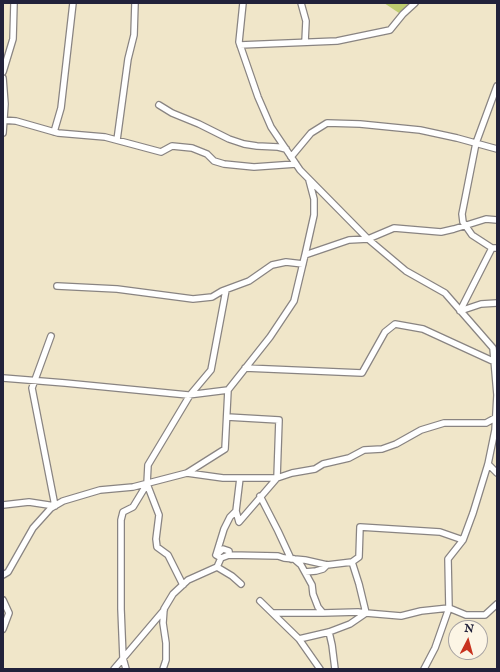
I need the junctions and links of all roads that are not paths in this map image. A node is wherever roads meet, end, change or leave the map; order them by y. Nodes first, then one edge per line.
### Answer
1 (14, 3) edge
2 (73, 3) edge
3 (135, 3) edge
4 (244, 3) edge
5 (301, 3) edge
6 (415, 3) edge
7 (305, 42) junction
8 (240, 45) junction
9 (3, 72) edge
10 (3, 78) edge
11 (497, 86) edge
12 (159, 105) dead end
13 (3, 120) edge
14 (54, 132) junction
15 (3, 133) edge
16 (117, 140) junction
17 (476, 143) junction
18 (497, 149) edge
19 (286, 150) junction
20 (291, 157) junction
21 (296, 164) junction
22 (309, 180) junction
23 (497, 220) edge
24 (466, 226) junction
25 (368, 239) junction
26 (495, 248) edge
27 (305, 256) junction
28 (303, 264) junction
29 (57, 286) dead end
30 (226, 290) junction
31 (497, 303) edge
32 (460, 311) junction
33 (51, 336) dead end
34 (496, 363) edge
35 (245, 368) junction
36 (3, 378) edge
37 (33, 380) junction
38 (228, 390) junction
39 (190, 394) junction
40 (227, 417) junction
41 (496, 418) junction
42 (488, 464) junction
43 (187, 473) junction
44 (497, 473) edge
45 (240, 478) junction
46 (277, 478) junction
47 (147, 484) junction
48 (260, 496) junction
49 (3, 505) edge
50 (54, 506) junction
51 (236, 511) junction
52 (463, 540) junction
53 (218, 557) junction
54 (292, 559) junction
55 (352, 562) junction
56 (327, 565) junction
57 (217, 568) junction
58 (305, 572) junction
59 (316, 572) junction
60 (3, 576) edge
61 (311, 583) junction
62 (241, 584) dead end
63 (183, 585) junction
64 (3, 600) edge
65 (260, 601) dead end
66 (497, 604) edge
67 (449, 608) junction
68 (164, 609) junction
69 (273, 613) junction
70 (323, 613) junction
71 (366, 613) junction
72 (3, 629) edge
73 (330, 632) junction
74 (299, 639) junction
75 (123, 658) junction
76 (114, 669) edge
77 (126, 669) edge
78 (163, 669) edge
79 (320, 669) edge
80 (335, 669) edge
81 (424, 669) edge

1 - 9 street
2 - 14 street
3 - 16 street
4 - 8 street
5 - 7 street
6 - 7 street
7 - 8 street
8 - 19 street
10 - 13 street
11 - 17 street
12 - 19 street
13 - 14 street
13 - 15 street
14 - 16 street
16 - 21 street
17 - 18 street
17 - 20 street
17 - 24 street
19 - 20 street
20 - 21 street
21 - 22 street
22 - 25 street
22 - 27 street
23 - 24 street
24 - 25 street
24 - 26 street
25 - 27 street
25 - 32 street
26 - 32 street
27 - 28 street
28 - 30 street
28 - 35 street
29 - 30 street
30 - 39 street
31 - 32 street
32 - 34 street
33 - 37 street
34 - 35 street
34 - 41 street
35 - 38 street
36 - 37 street
37 - 39 street
37 - 50 street
38 - 39 street
38 - 40 street
39 - 47 street
40 - 43 street
40 - 46 street
41 - 42 street
41 - 46 street
42 - 44 street
42 - 52 street
43 - 45 street
43 - 47 street
45 - 46 street
45 - 51 street
46 - 48 street
47 - 50 street
47 - 63 street
47 - 75 street
48 - 51 street
48 - 54 street
49 - 50 street
50 - 60 street
51 - 53 street
52 - 55 street
52 - 67 street
53 - 54 street
53 - 57 street
54 - 56 street
54 - 58 street
55 - 56 street
55 - 71 street
56 - 59 street
57 - 62 street
57 - 63 street
58 - 59 street
58 - 61 street
59 - 61 street
61 - 70 street
63 - 68 street
64 - 72 street
65 - 69 street
66 - 67 street
67 - 71 street
67 - 81 street
68 - 75 street
68 - 78 street
69 - 70 street
69 - 74 street
70 - 71 street
71 - 73 street
73 - 74 street
73 - 80 street
74 - 79 street
75 - 76 street
75 - 77 street

